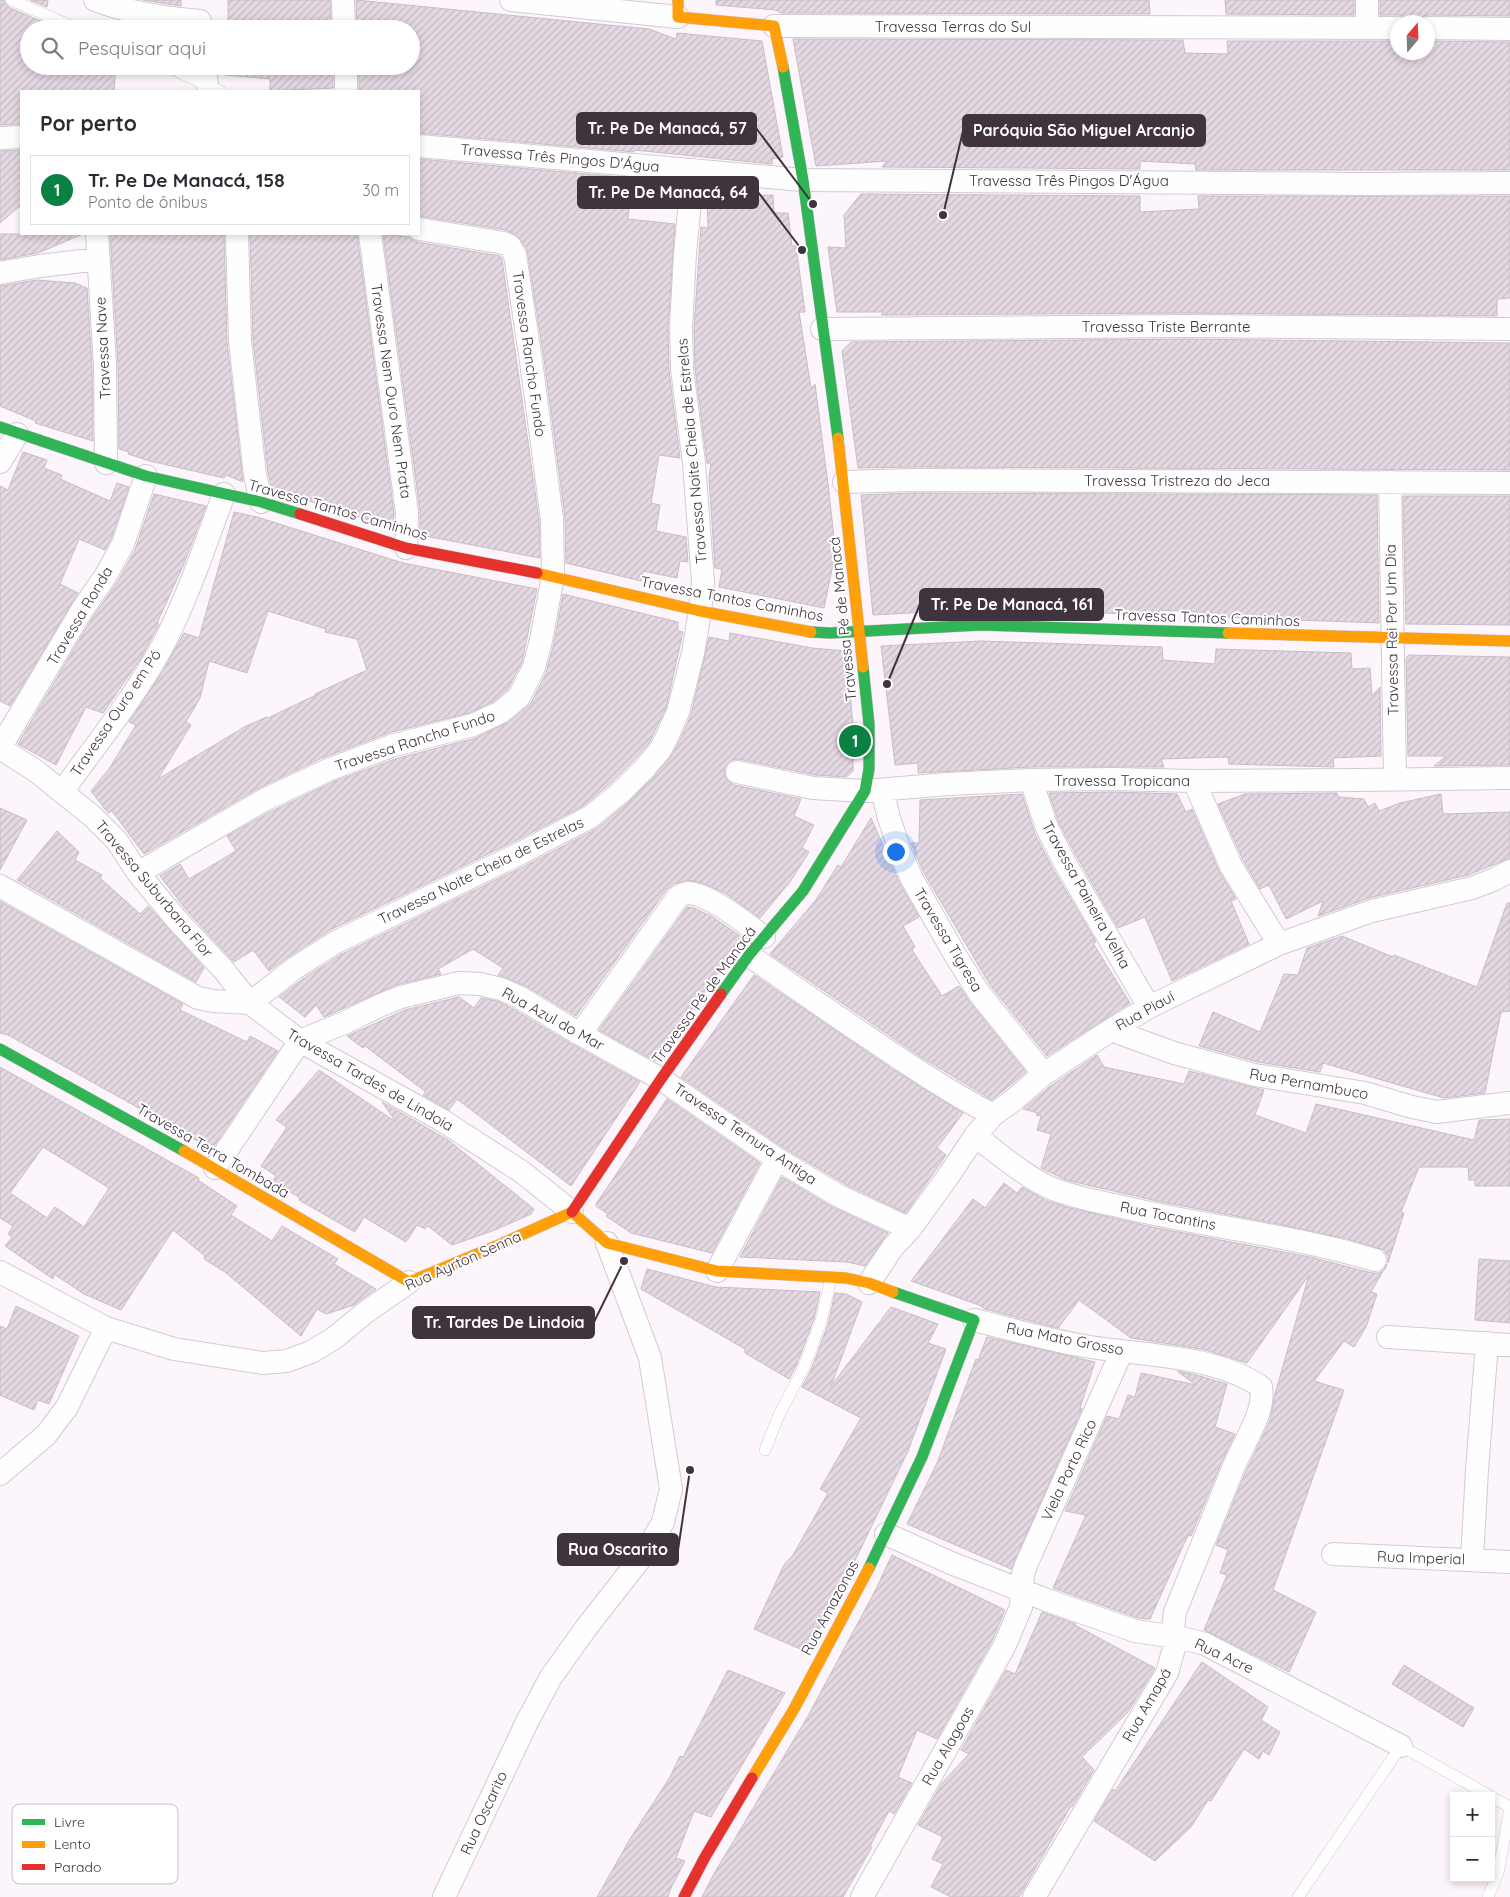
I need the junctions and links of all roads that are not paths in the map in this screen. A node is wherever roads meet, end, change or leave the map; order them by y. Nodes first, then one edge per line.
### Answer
1 (11, 0) edge
2 (95, 0) edge
3 (344, 0) edge
4 (511, 0) edge
5 (1367, 0) edge
6 (678, 8) edge
7 (200, 16) edge
8 (57, 20) edge
9 (344, 20) edge
10 (774, 26) junction
11 (1368, 27) junction
12 (1390, 28) edge
13 (1435, 28) edge
14 (1510, 29) edge
15 (194, 75) edge
16 (346, 75) edge
17 (210, 80) edge
18 (346, 90) edge
19 (0, 138) edge
20 (20, 138) edge
21 (420, 146) edge
22 (693, 170) junction
23 (803, 180) junction
24 (1510, 183) edge
25 (420, 229) edge
26 (97, 235) edge
27 (237, 235) edge
28 (370, 235) edge
29 (98, 259) junction
30 (0, 273) edge
31 (822, 329) junction
32 (1510, 329) edge
33 (8, 431) edge
34 (0, 462) edge
35 (106, 463) junction
36 (146, 476) junction
37 (844, 482) junction
38 (1390, 482) junction
39 (1510, 482) edge
40 (224, 494) junction
41 (261, 502) junction
42 (406, 548) junction
43 (553, 576) junction
44 (700, 611) junction
45 (859, 632) junction
46 (1392, 639) junction
47 (1510, 641) edge
48 (0, 748) edge
49 (737, 772) dead end
50 (1510, 778) edge
51 (1395, 779) junction
52 (1031, 780) junction
53 (1194, 781) junction
54 (873, 790) junction
55 (62, 792) junction
56 (1510, 871) edge
57 (138, 872) junction
58 (0, 886) edge
59 (764, 937) junction
60 (1279, 944) junction
61 (749, 955) junction
62 (250, 1003) junction
63 (1149, 1007) junction
64 (1111, 1030) junction
65 (580, 1034) junction
66 (300, 1041) junction
67 (0, 1049) edge
68 (1044, 1074) junction
69 (661, 1079) junction
70 (1510, 1103) edge
71 (993, 1115) junction
72 (975, 1136) junction
73 (777, 1159) junction
74 (215, 1168) junction
75 (572, 1212) junction
76 (910, 1228) junction
77 (607, 1243) junction
78 (1375, 1260) dead end
79 (718, 1271) junction
80 (0, 1272) edge
81 (832, 1276) junction
82 (409, 1282) junction
83 (870, 1283) junction
84 (974, 1320) junction
85 (106, 1328) junction
86 (1388, 1337) dead end
87 (1487, 1343) junction
88 (1510, 1345) edge
89 (1122, 1351) junction
90 (1261, 1387) joint
91 (765, 1450) dead end
92 (0, 1474) edge
93 (886, 1534) junction
94 (1333, 1554) dead end
95 (1472, 1560) junction
96 (1510, 1562) edge
97 (1024, 1590) junction
98 (1172, 1637) junction
99 (1401, 1746) junction
100 (1484, 1792) edge
101 (1495, 1799) edge
102 (1510, 1808) edge
103 (444, 1897) edge
104 (684, 1897) edge
105 (862, 1897) edge
106 (1034, 1897) edge
107 (1298, 1897) edge
108 (1488, 1897) edge

1 - 8 lane
2 - 7 street
3 - 9 street
4 - 6 street, Travessa Terras do Sul
5 - 11 street
6 - 10 street, Travessa Terras do Sul
10 - 11 street, Travessa Terras do Sul
10 - 23 street, Travessa Pé de Manacá
11 - 12 street, Travessa Terras do Sul
13 - 14 street
15 - 17 lane
16 - 18 street
19 - 20 street
21 - 22 street, Travessa Três Pingos D'Água
22 - 23 street, Travessa Três Pingos D'Água
22 - 44 street, Travessa Noite Cheia de Estrelas
23 - 24 street, Travessa Três Pingos D'Água
23 - 31 street, Travessa Pé de Manacá
25 - 43 street, Travessa Rancho Fundo
26 - 29 street, Travessa Nave
27 - 41 street
28 - 42 street, Travessa Nem Ouro Nem Prata
29 - 30 street
29 - 35 street, Travessa Nave
31 - 32 street, Travessa Triste Berrante
31 - 37 street, Travessa Pé de Manacá
33 - 34 street
33 - 35 street, Travessa Tantos Caminhos
35 - 36 street, Travessa Tantos Caminhos
36 - 40 street, Travessa Tantos Caminhos
36 - 48 street, Travessa Ronda
37 - 38 street, Travessa Tristreza do Jeca
37 - 45 street, Travessa Pé de Manacá
38 - 39 street, Travessa Tristreza do Jeca
38 - 46 street, Travessa Rei Por Um Dia
40 - 41 street, Travessa Tantos Caminhos
40 - 55 street, Travessa Ouro em Pó
41 - 42 street, Travessa Tantos Caminhos
42 - 43 street, Travessa Tantos Caminhos
43 - 44 street, Travessa Tantos Caminhos
43 - 57 street, Travessa Rancho Fundo
44 - 45 street, Travessa Tantos Caminhos
44 - 62 street, Travessa Noite Cheia de Estrelas
45 - 46 street, Travessa Tantos Caminhos
45 - 54 street, Travessa Pé de Manacá
46 - 47 street, Travessa Tantos Caminhos
46 - 51 street, Travessa Rei Por Um Dia
48 - 55 street, Travessa Suburbana Flor
49 - 54 street, Travessa Tropicana
50 - 51 street, Travessa Tropicana
51 - 53 street, Travessa Tropicana
52 - 53 street, Travessa Tropicana
52 - 54 street, Travessa Tropicana
52 - 63 street, Travessa Paineira Velha
53 - 60 street
54 - 59 street, Travessa Pé de Manacá
54 - 68 street, Travessa Tigresa
55 - 57 street, Travessa Suburbana Flor
56 - 60 street, Rua Piauí
57 - 62 street, Travessa Suburbana Flor
58 - 62 street
59 - 61 street, Travessa Pé de Manacá
59 - 65 street
60 - 63 street, Rua Piauí
61 - 69 street, Travessa Pé de Manacá
61 - 71 street
62 - 66 street, Travessa Tardes de Lindoia
63 - 64 street, Rua Piauí
64 - 68 street, Rua Piauí
64 - 70 street, Rua Pernambuco
65 - 66 street, Rua Azul do Mar
65 - 69 street, Rua Azul do Mar
66 - 74 street
66 - 75 street, Travessa Tardes de Lindoia
67 - 74 street, Travessa Terra Tombada
68 - 71 street, Rua Piauí
69 - 73 street, Travessa Ternura Antiga
69 - 75 street, Travessa Pé de Manacá
71 - 72 street, Rua Piauí
72 - 76 street, Rua Piauí
72 - 78 street, Rua Tocantins
73 - 76 street, Travessa Ternura Antiga
73 - 79 street
74 - 82 street, Travessa Terra Tombada
75 - 77 street
75 - 82 street, Rua Ayrton Senna
76 - 83 street, Rua Piauí
77 - 79 street, Rua Mato Grosso
77 - 103 street, Rua Oscarito
79 - 81 street, Rua Mato Grosso
80 - 85 street, Rua Ayrton Senna
81 - 83 street, Rua Mato Grosso
81 - 91 lane
82 - 85 street, Rua Ayrton Senna
83 - 84 street, Rua Mato Grosso
84 - 89 street, Rua Mato Grosso
84 - 93 street, Rua Amazonas
85 - 92 street
86 - 87 street
87 - 88 street
87 - 95 street
89 - 90 street, Rua Mato Grosso
89 - 97 street, Viela Porto Rico
90 - 98 street, Rua Amapá
93 - 97 street, Rua Acre
93 - 104 street, Rua Amazonas
94 - 95 street, Rua Imperial
95 - 96 street, Rua Imperial
97 - 98 street, Rua Acre
97 - 105 street, Rua Alagoas
98 - 99 street, Rua Acre
98 - 106 street, Rua Amapá
99 - 100 lane, Rua Acre
99 - 107 lane
101 - 102 lane, Rua Acre
102 - 108 lane

